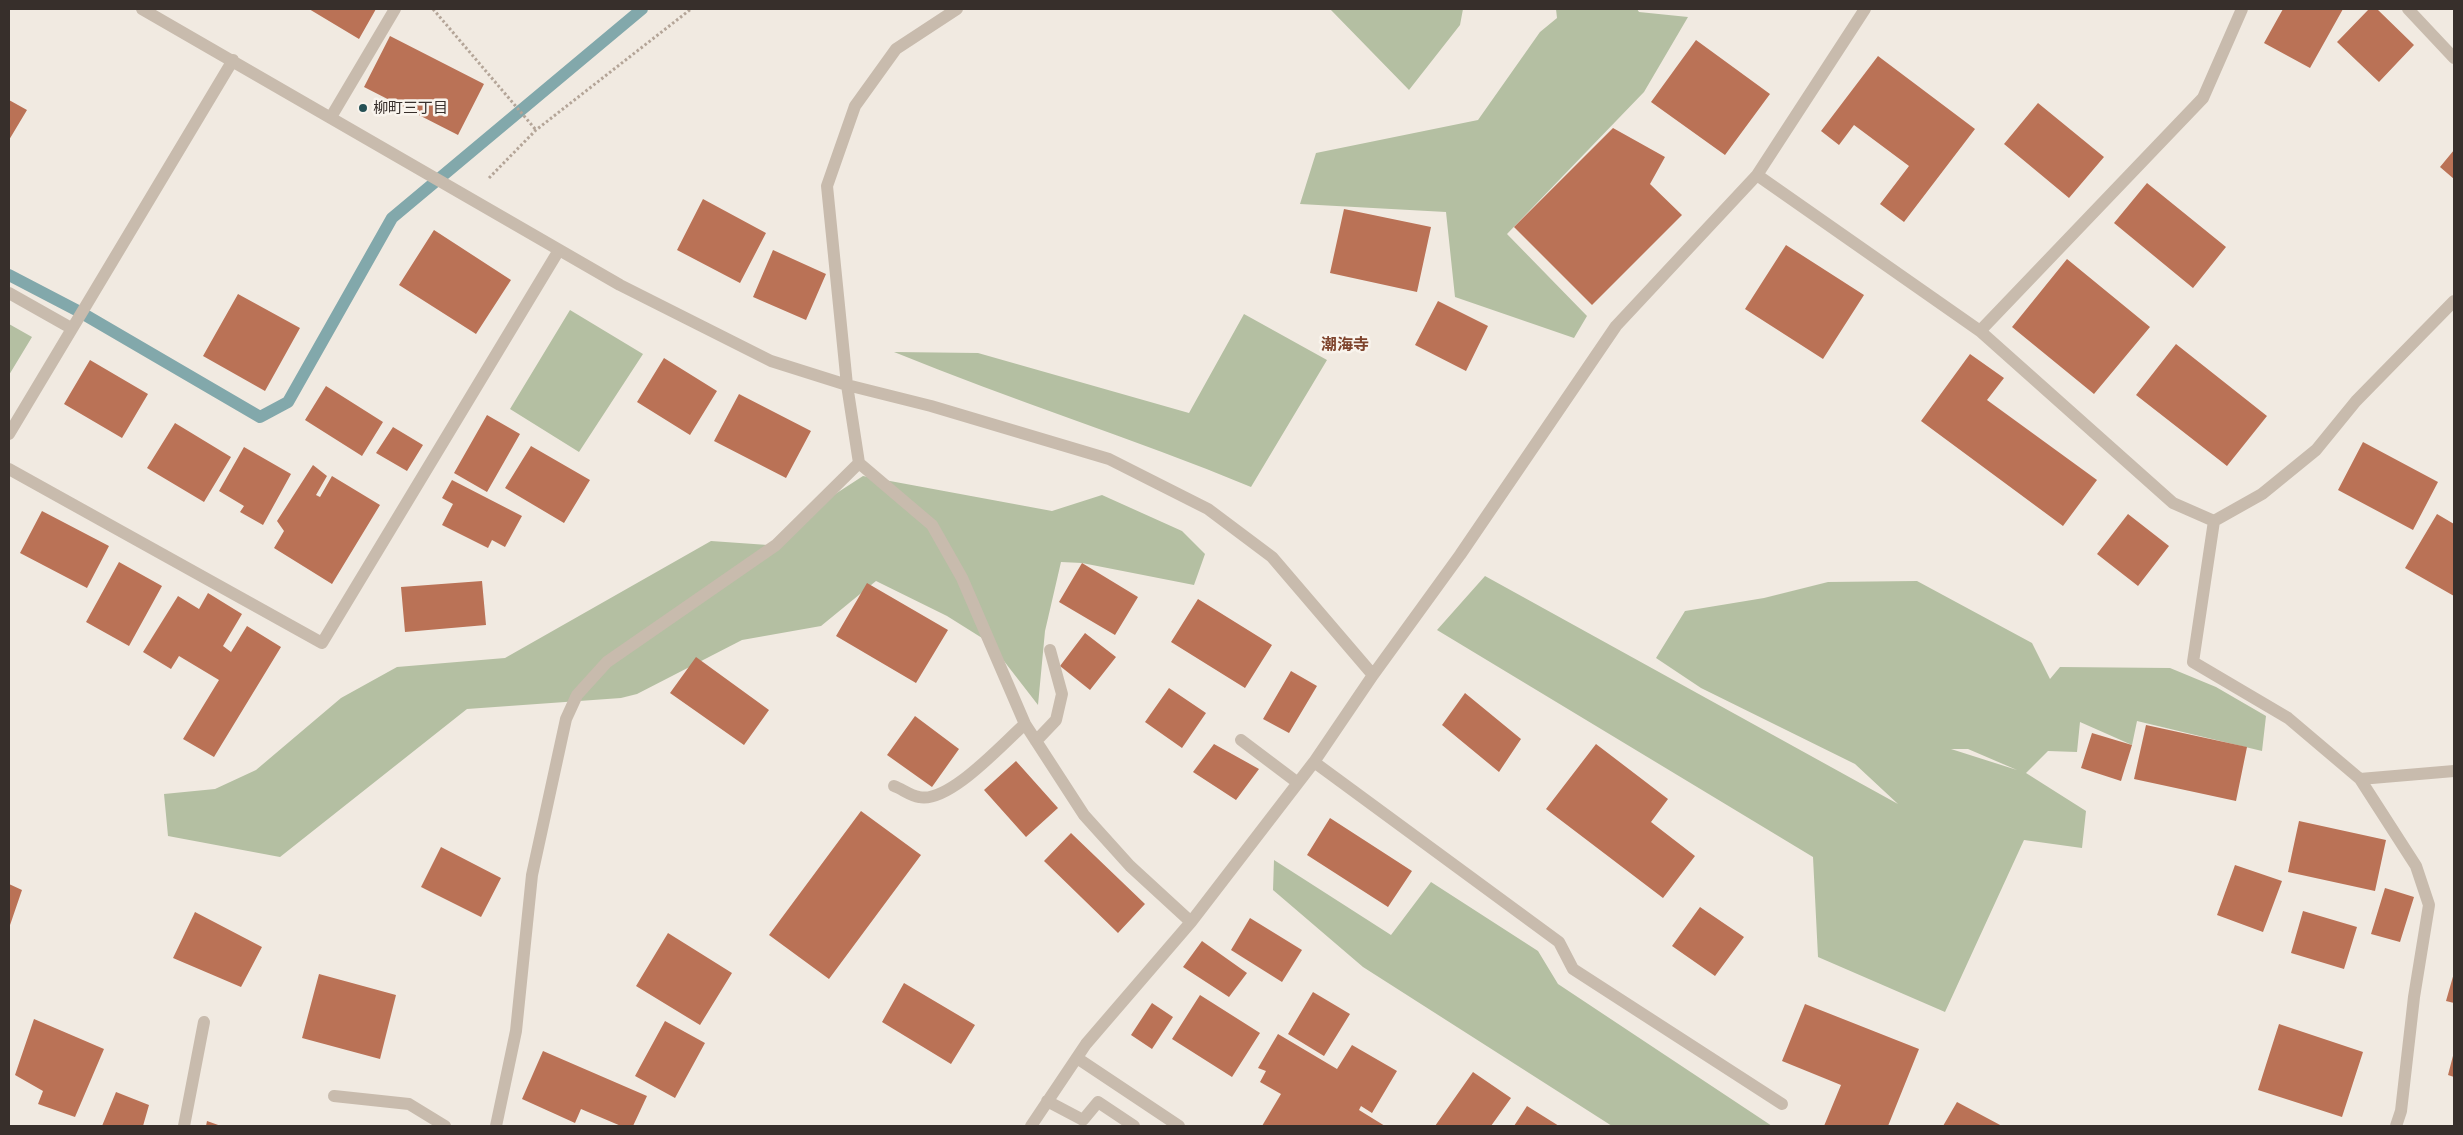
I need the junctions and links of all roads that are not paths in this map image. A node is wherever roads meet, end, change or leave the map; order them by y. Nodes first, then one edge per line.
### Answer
1 (142, 9) edge
2 (395, 9) edge
3 (957, 9) edge
4 (1865, 9) edge
5 (2242, 9) edge
6 (2408, 9) edge
7 (2454, 58) edge
8 (233, 60) junction
9 (331, 117) junction
10 (1757, 175) junction
11 (559, 250) junction
12 (9, 293) edge
13 (2454, 302) edge
14 (71, 328) junction
15 (1980, 331) junction
16 (847, 385) junction
17 (9, 434) edge
18 (859, 463) junction
19 (9, 469) edge
20 (2214, 521) junction
21 (1050, 650) dead end
22 (1373, 675) junction
23 (1024, 724) junction
24 (1240, 740) dead end
25 (1036, 741) junction
26 (1314, 762) junction
27 (2454, 771) edge
28 (2360, 778) junction
29 (1298, 783) junction
30 (894, 786) dead end
31 (1191, 922) junction
32 (204, 1022) dead end
33 (1077, 1058) junction
34 (334, 1096) dead end
35 (1047, 1102) junction
36 (1782, 1104) dead end
37 (184, 1126) edge
38 (445, 1126) edge
39 (496, 1126) edge
40 (1031, 1126) edge
41 (1134, 1126) edge
42 (1179, 1126) edge
43 (2396, 1126) edge

1 - 8 street
2 - 9 street
3 - 16 street
4 - 10 street
5 - 15 street
6 - 7 street
8 - 9 street
8 - 14 street
9 - 11 street
10 - 15 street
10 - 22 street
11 - 16 street
11 - 19 street
12 - 14 street
13 - 20 street
14 - 17 street
15 - 20 street
16 - 18 street
16 - 22 street
18 - 23 street
18 - 39 street
20 - 28 street
21 - 25 street
22 - 26 street
23 - 25 street
23 - 30 street
24 - 29 street
25 - 31 street
26 - 29 street
26 - 36 street
27 - 28 street
28 - 43 street
29 - 31 street
31 - 33 street
32 - 37 street
33 - 35 street
33 - 42 street
34 - 38 street
35 - 40 street
35 - 41 street

